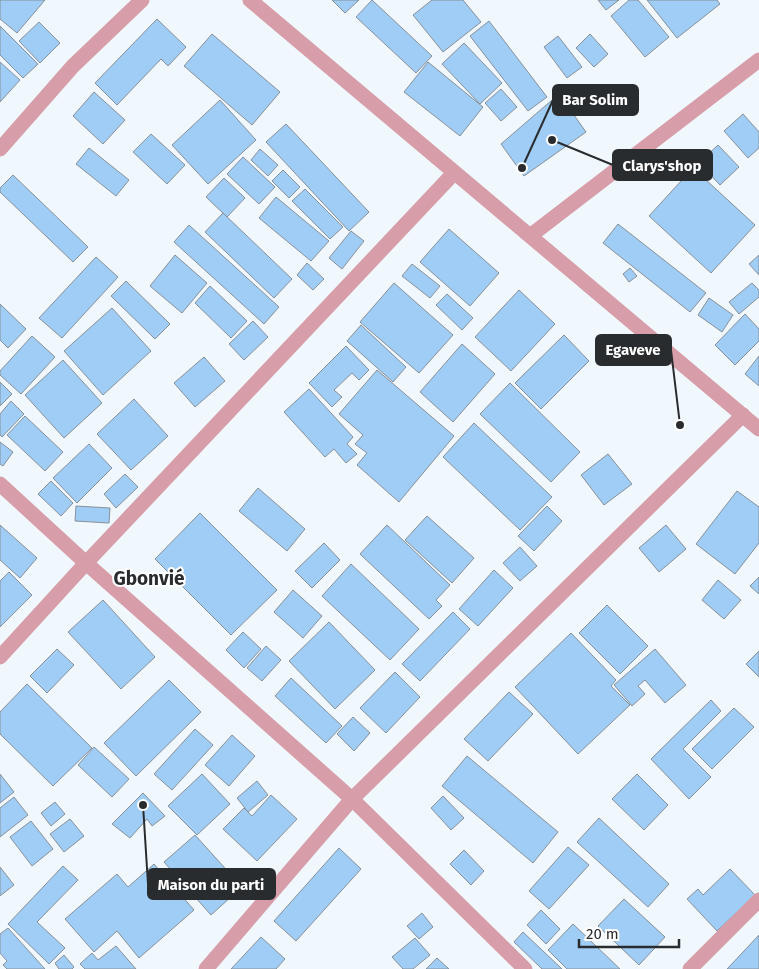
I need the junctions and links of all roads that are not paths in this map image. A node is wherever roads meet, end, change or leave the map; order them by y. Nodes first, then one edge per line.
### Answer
1 (142, 0) edge
2 (250, 0) edge
3 (759, 60) edge
4 (0, 149) edge
5 (454, 173) junction
6 (530, 236) junction
7 (743, 415) junction
8 (759, 429) edge
9 (0, 484) edge
10 (86, 563) junction
11 (0, 657) edge
12 (352, 800) junction
13 (759, 900) edge
14 (206, 969) edge
15 (525, 969) edge
16 (690, 969) edge

1 - 4 street
2 - 5 street
3 - 6 street
5 - 6 street
5 - 10 street
6 - 7 street
7 - 8 street
7 - 12 street
9 - 10 street
10 - 11 street
10 - 12 street
12 - 14 street
12 - 15 street
13 - 16 street

